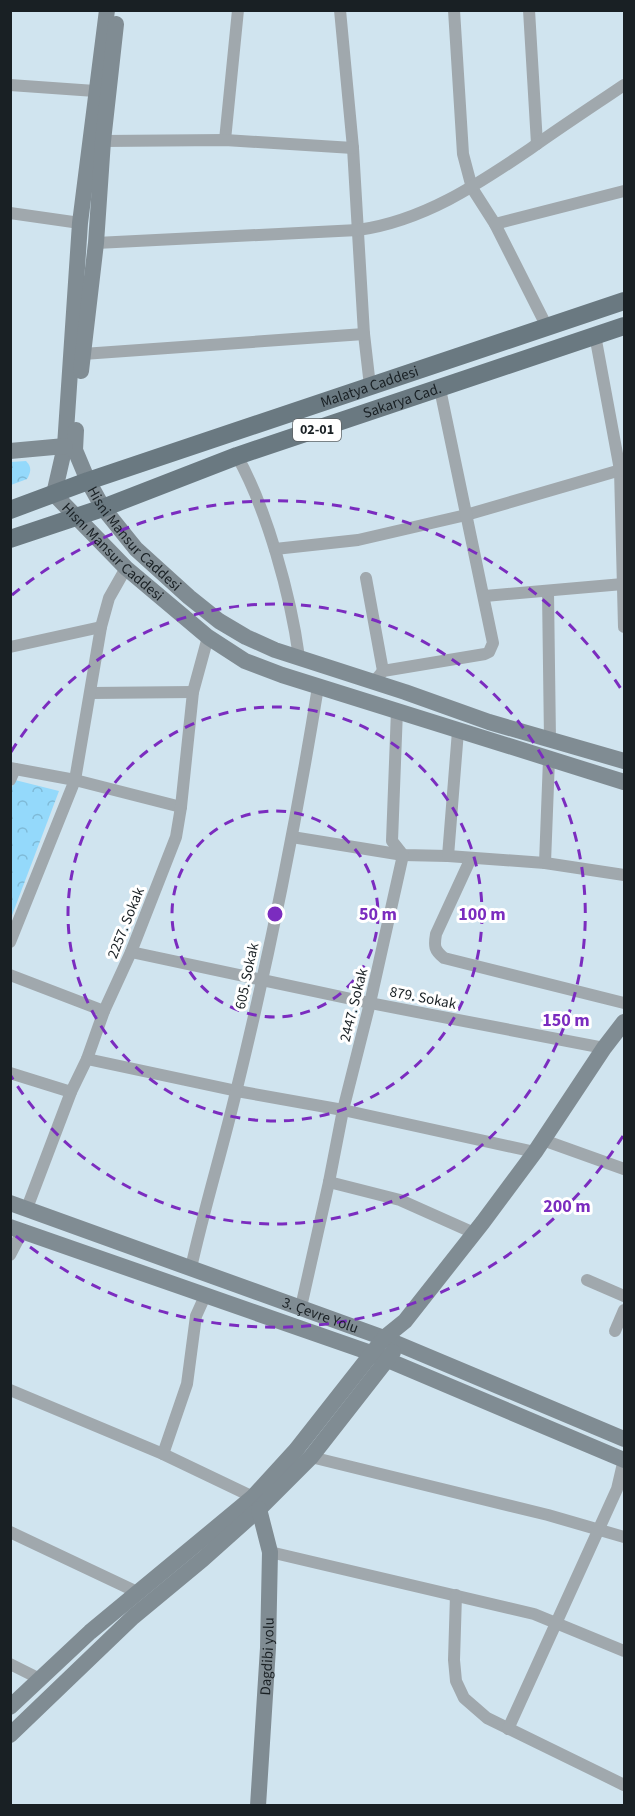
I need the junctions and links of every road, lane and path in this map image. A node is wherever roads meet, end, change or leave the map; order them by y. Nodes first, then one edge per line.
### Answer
1 (106, 10) edge
2 (117, 10) edge
3 (238, 10) edge
4 (340, 10) edge
5 (454, 10) edge
6 (529, 10) edge
7 (10, 85) edge
8 (624, 85) edge
9 (95, 91) junction
10 (225, 140) junction
11 (103, 141) junction
12 (537, 144) junction
13 (353, 148) junction
14 (472, 188) junction
15 (624, 192) edge
16 (10, 213) edge
17 (80, 222) junction
18 (495, 224) junction
19 (358, 230) junction
20 (96, 243) junction
21 (624, 301) edge
22 (624, 326) edge
23 (547, 327) junction
24 (364, 334) junction
25 (595, 335) junction
26 (83, 354) junction
27 (370, 386) junction
28 (440, 389) junction
29 (65, 446) junction
30 (10, 451) edge
31 (237, 456) junction
32 (622, 470) edge
33 (88, 481) junction
34 (54, 494) junction
35 (103, 508) junction
36 (10, 510) edge
37 (466, 515) junction
38 (76, 518) junction
39 (624, 521) edge
40 (10, 539) edge
41 (274, 549) junction
42 (126, 568) junction
43 (366, 578) dead end
44 (623, 584) edge
45 (548, 592) junction
46 (484, 596) junction
47 (101, 627) junction
48 (624, 627) edge
49 (208, 637) junction
50 (10, 647) edge
51 (298, 657) junction
52 (378, 677) junction
53 (318, 687) junction
54 (193, 692) junction
55 (90, 693) junction
56 (397, 711) junction
57 (458, 731) junction
58 (550, 740) junction
59 (549, 759) junction
60 (624, 761) edge
61 (12, 772) edge
62 (75, 780) junction
63 (624, 782) edge
64 (181, 807) junction
65 (292, 837) junction
66 (403, 855) junction
67 (448, 856) junction
68 (471, 858) junction
69 (545, 863) junction
70 (624, 875) edge
71 (10, 942) edge
72 (131, 952) junction
73 (11, 977) edge
74 (262, 981) junction
75 (370, 1003) junction
76 (624, 1003) edge
77 (104, 1011) junction
78 (624, 1022) edge
79 (604, 1048) junction
80 (87, 1059) junction
81 (10, 1073) edge
82 (237, 1091) junction
83 (71, 1092) junction
84 (343, 1110) junction
85 (539, 1146) junction
86 (624, 1169) edge
87 (329, 1182) junction
88 (10, 1203) edge
89 (27, 1208) junction
90 (16, 1229) edge
91 (474, 1233) junction
92 (10, 1255) edge
93 (191, 1268) junction
94 (587, 1280) dead end
95 (205, 1296) junction
96 (624, 1296) edge
97 (301, 1307) junction
98 (624, 1310) edge
99 (615, 1331) dead end
100 (391, 1341) junction
101 (371, 1353) junction
102 (388, 1360) junction
103 (10, 1390) edge
104 (624, 1439) edge
105 (164, 1454) junction
106 (311, 1456) junction
107 (624, 1460) edge
108 (256, 1503) junction
109 (600, 1530) junction
110 (10, 1532) edge
111 (624, 1537) edge
112 (270, 1552) junction
113 (137, 1592) junction
114 (456, 1595) junction
115 (557, 1623) junction
116 (624, 1651) edge
117 (10, 1664) edge
118 (40, 1679) junction
119 (10, 1707) edge
120 (508, 1730) junction
121 (10, 1735) edge
122 (624, 1785) edge
123 (258, 1806) edge

1 - 9 main road, Hısnı Mansur Caddesi
2 - 11 main road, Hisni Mansur Caddesi
3 - 10 street
4 - 13 street
5 - 14 street
6 - 12 street
7 - 9 street
8 - 12 street
9 - 17 main road, Hısnı Mansur Caddesi
10 - 11 street
10 - 13 street
11 - 20 main road, Hisni Mansur Caddesi
12 - 14 street
13 - 19 street
14 - 18 street
14 - 19 street
15 - 18 street
16 - 17 street
17 - 29 main road, Hısnı Mansur Caddesi
18 - 23 street
19 - 20 street
19 - 24 street
20 - 26 main road, Hisni Mansur Caddesi
21 - 23 main road, Malatya Caddesi
22 - 25 main road, Sakarya Cad. / 02-01
23 - 27 main road, Malatya Caddesi
24 - 26 street
24 - 27 street
25 - 28 main road, Sakarya Cad. / 02-01
25 - 32 street
26 - 33 main road, Hisni Mansur Caddesi
27 - 33 main road, Malatya Caddesi
28 - 31 main road, Sakarya Cad. / 02-01
28 - 37 street
29 - 30 main road
29 - 34 main road, Hısnı Mansur Caddesi
31 - 35 main road, Sakarya Cad. / 02-01
31 - 41 street
32 - 37 street
32 - 39 street
33 - 34 main road, Malatya Caddesi
33 - 35 main road, Hisni Mansur Caddesi
34 - 36 main road, Malatya Caddesi
34 - 38 main road, Hısnı Mansur Caddesi
35 - 38 main road, Sakarya Cad. / 02-01
35 - 51 main road, Hisni Mansur Caddesi
37 - 41 street
37 - 46 street
38 - 40 main road, Sakarya Cad. / 02-01
38 - 42 main road, Hısnı Mansur Caddesi
39 - 44 street
41 - 51 street
42 - 47 street
42 - 49 main road, Hısnı Mansur Caddesi
43 - 52 street
44 - 45 street
44 - 48 street
45 - 46 street
45 - 58 street
46 - 52 street
47 - 50 street
47 - 55 street
49 - 53 main road, Hısnı Mansur Caddesi
49 - 54 street, 2257. Sokak
51 - 52 main road, Hisni Mansur Caddesi
52 - 58 main road, Hisni Mansur Caddesi
53 - 56 main road, Hısnı Mansur Caddesi
53 - 65 street, 605. Sokak
54 - 55 street
54 - 64 street, 2257. Sokak
55 - 62 street
56 - 57 main road, Hısnı Mansur Caddesi
56 - 66 street
57 - 59 main road, Hısnı Mansur Caddesi
57 - 67 street
58 - 60 main road, Hisni Mansur Caddesi
59 - 63 main road, Hısnı Mansur Caddesi
59 - 69 street
61 - 62 street
62 - 64 street
62 - 71 street
64 - 72 street, 2257. Sokak
65 - 66 street
65 - 74 street, 605. Sokak
66 - 67 street
66 - 75 street, 2447. Sokak
67 - 68 street
68 - 69 street
68 - 76 street
69 - 70 street
72 - 74 street, 879. Sokak
72 - 77 street, 2257. Sokak
73 - 77 street
74 - 75 street, 879. Sokak
74 - 82 street, 605. Sokak
75 - 79 street, 879. Sokak
75 - 84 street, 2447. Sokak
77 - 80 street, 2257. Sokak
78 - 79 main road
79 - 85 main road
80 - 82 street
80 - 83 street, 2257. Sokak
81 - 83 street
82 - 84 street
82 - 93 street, 605. Sokak
83 - 89 street, 2257. Sokak
84 - 85 street
84 - 87 street, 2447. Sokak
85 - 86 street
85 - 91 main road
87 - 91 street
87 - 97 street, 2447. Sokak
88 - 89 main road, 3. Çevre Yolu
89 - 93 main road, 3. Çevre Yolu
90 - 92 street
90 - 95 main road, 3. Çevre Yolu
91 - 100 main road
93 - 97 main road, 3. Çevre Yolu
94 - 96 street
95 - 101 main road, 3. Çevre Yolu
95 - 105 street
97 - 100 main road, 3. Çevre Yolu
98 - 99 street
100 - 101 main road
100 - 102 main road
100 - 104 main road, 3. Çevre Yolu
101 - 102 main road, 3. Çevre Yolu
101 - 108 main road
102 - 106 main road
102 - 107 main road, 3. Çevre Yolu
103 - 105 street
105 - 108 street
106 - 108 main road
106 - 109 street
107 - 109 street
108 - 112 main road, Dagdibi yolu
108 - 113 main road
108 - 121 main road
109 - 111 street
109 - 115 street
110 - 113 street
112 - 114 street
112 - 123 main road, Dagdibi yolu
113 - 118 main road
114 - 115 street
114 - 120 street
115 - 116 street
115 - 120 street
117 - 118 street
118 - 119 main road
120 - 122 street

